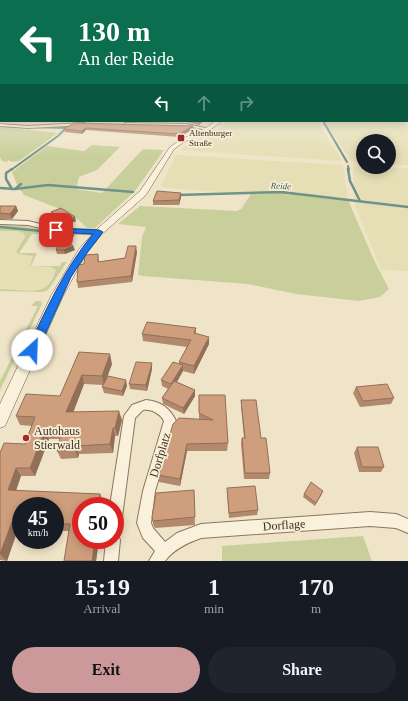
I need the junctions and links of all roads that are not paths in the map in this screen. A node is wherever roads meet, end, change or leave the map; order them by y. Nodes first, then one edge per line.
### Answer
1 (218, 122) edge
2 (87, 124) edge
3 (121, 124) edge
4 (0, 125) edge
5 (208, 129) junction
6 (0, 222) edge
7 (99, 232) junction
8 (4, 411) edge
9 (0, 421) edge
10 (118, 497) edge
11 (408, 526) edge
12 (112, 549) edge
13 (160, 556) edge
14 (111, 561) edge

1 - 5 main road
2 - 4 street
3 - 5 street
5 - 7 main road
6 - 7 street
7 - 8 main road
8 - 9 main road
10 - 13 street, Dorfplatz
11 - 13 street, Dorflage
12 - 14 street

